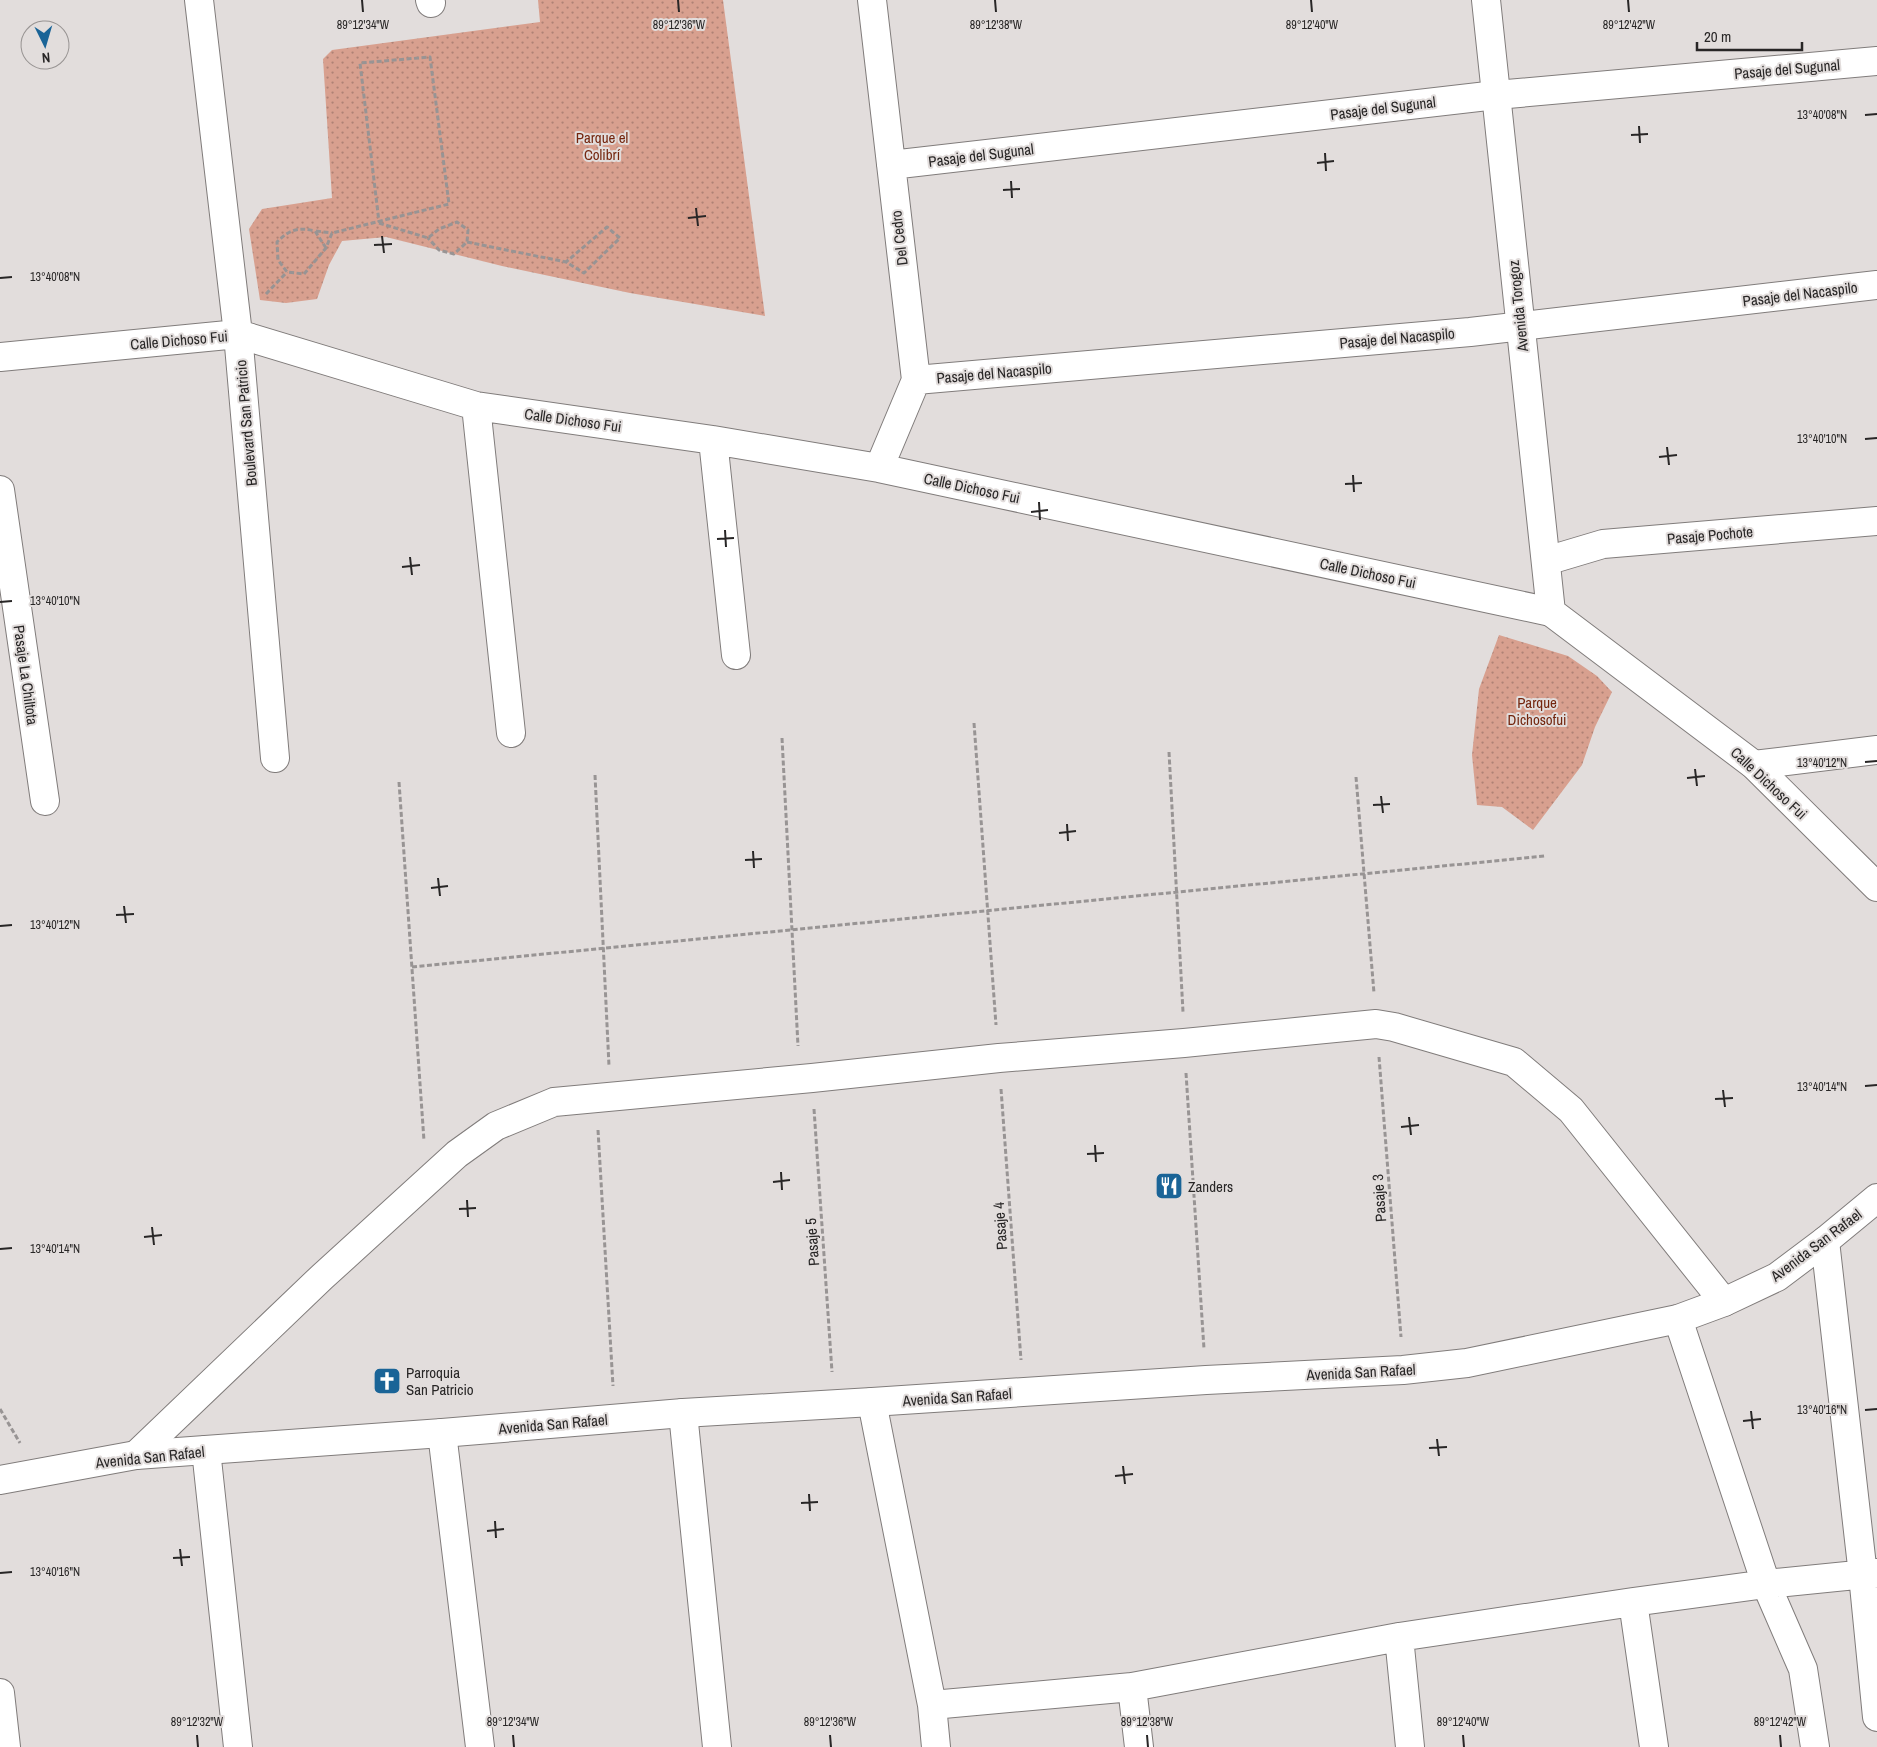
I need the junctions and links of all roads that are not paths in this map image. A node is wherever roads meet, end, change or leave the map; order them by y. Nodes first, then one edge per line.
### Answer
1 (199, 0) edge
2 (872, 0) edge
3 (1486, 0) edge
4 (1877, 61) edge
5 (1496, 95) junction
6 (891, 165) junction
7 (1877, 285) edge
8 (1520, 325) junction
9 (238, 334) junction
10 (0, 357) edge
11 (916, 380) junction
12 (476, 406) junction
13 (713, 440) junction
14 (879, 468) junction
15 (0, 490) edge
16 (1877, 521) edge
17 (1546, 561) junction
18 (1551, 612) junction
19 (736, 655) dead end
20 (511, 734) dead end
21 (1877, 750) edge
22 (275, 758) dead end
23 (1754, 765) junction
24 (44, 801) dead end
25 (1877, 887) edge
26 (1877, 1198) edge
27 (1825, 1242) junction
28 (1724, 1302) junction
29 (1678, 1319) junction
30 (872, 1402) junction
31 (683, 1413) junction
32 (442, 1433) junction
33 (206, 1450) junction
34 (136, 1455) junction
35 (0, 1480) edge
36 (1870, 1574) edge
37 (1766, 1584) junction
38 (1633, 1602) junction
39 (1399, 1636) junction
40 (1132, 1687) junction
41 (0, 1693) edge
42 (932, 1705) junction
43 (1877, 1717) edge
44 (6, 1747) edge
45 (238, 1747) edge
46 (480, 1747) edge
47 (717, 1747) edge
48 (936, 1747) edge
49 (1139, 1747) edge
50 (1410, 1747) edge
51 (1654, 1747) edge
52 (1815, 1747) edge

1 - 9 street, Boulevard San Patricio
2 - 6 street, Del Cedro
3 - 5 street, Avenida Torogoz
4 - 5 street, Pasaje del Sugunal
5 - 6 street, Pasaje del Sugunal
5 - 8 street, Avenida Torogoz
6 - 11 street, Del Cedro
7 - 8 street, Pasaje del Nacaspilo
8 - 11 street, Pasaje del Nacaspilo
8 - 17 street, Avenida Torogoz
9 - 10 street, Calle Dichoso Fui
9 - 12 street, Calle Dichoso Fui
9 - 22 street, Boulevard San Patricio
11 - 14 street, Del Cedro
12 - 13 street, Calle Dichoso Fui
12 - 20 street
13 - 14 street, Calle Dichoso Fui
13 - 19 street
14 - 18 street, Calle Dichoso Fui
15 - 24 street, Pasaje La Chiltota
16 - 17 street, Pasaje Pochote
17 - 18 street, Avenida Torogoz
18 - 23 street, Calle Dichoso Fui
21 - 23 street
23 - 25 street, Calle Dichoso Fui
26 - 27 street, Avenida San Rafael
27 - 28 street, Avenida San Rafael
27 - 36 street
28 - 29 street, Avenida San Rafael
28 - 34 street
29 - 30 street, Avenida San Rafael
29 - 37 street
30 - 31 street, Avenida San Rafael
30 - 42 street
31 - 32 street, Avenida San Rafael
31 - 47 street
32 - 33 street, Avenida San Rafael
32 - 46 street
33 - 34 street, Avenida San Rafael
33 - 45 street
34 - 35 street, Avenida San Rafael
36 - 37 street
36 - 43 street
37 - 38 street
37 - 52 street
38 - 39 street
38 - 51 street
39 - 40 street
39 - 50 street
40 - 42 street
40 - 49 street
41 - 44 street
42 - 48 street

